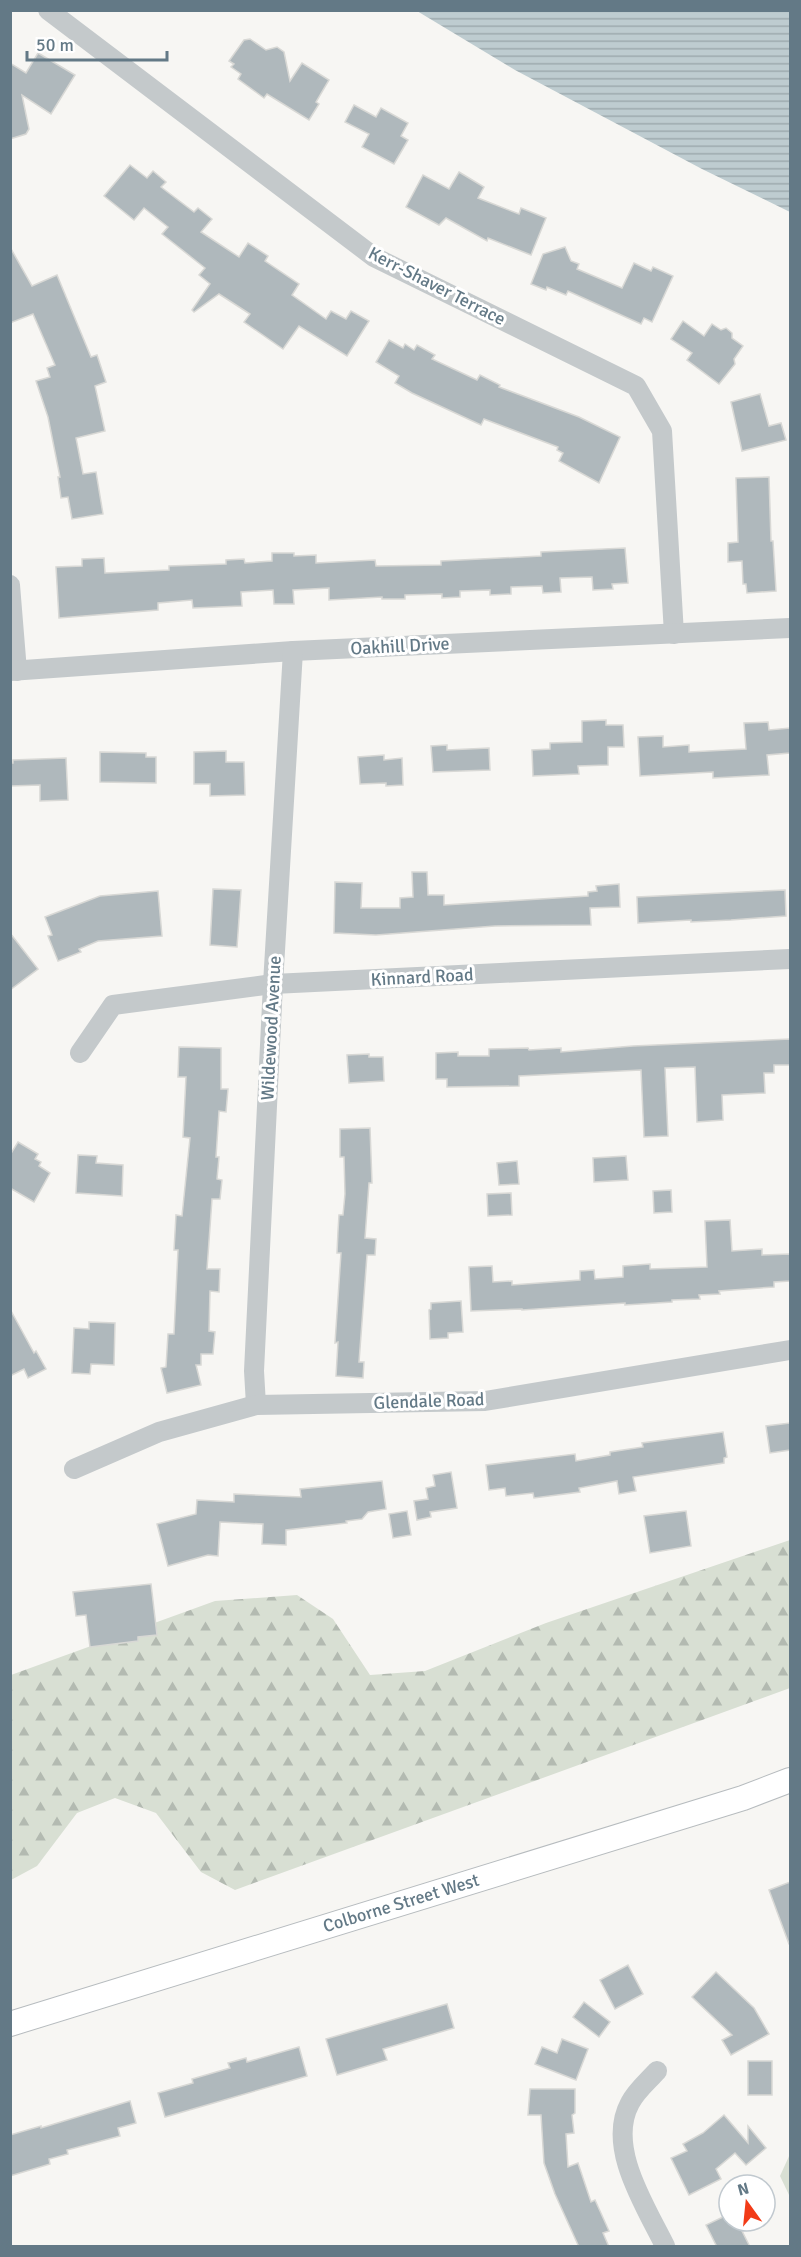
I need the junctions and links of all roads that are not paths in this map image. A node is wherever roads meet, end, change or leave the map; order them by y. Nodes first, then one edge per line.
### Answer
1 (48, 10) edge
2 (10, 585) edge
3 (790, 628) edge
4 (674, 634) junction
5 (294, 651) junction
6 (14, 671) edge
7 (790, 958) edge
8 (273, 984) junction
9 (80, 1053) dead end
10 (790, 1350) edge
11 (256, 1405) junction
12 (74, 1469) dead end
13 (790, 1780) edge
14 (10, 2024) edge
15 (657, 2071) dead end
16 (664, 2247) edge

1 - 4 street, Kerr-Shaver Terrace
2 - 6 street
3 - 4 street, Oakhill Drive
4 - 5 street, Oakhill Drive
5 - 6 street, Oakhill Drive
5 - 8 street, Wildewood Avenue
7 - 8 street, Kinnard Road
8 - 9 street, Kinnard Road
8 - 11 street, Wildewood Avenue
10 - 11 street, Glendale Road
11 - 12 street, Glendale Road
13 - 14 main road, Colborne Street West
15 - 16 street

